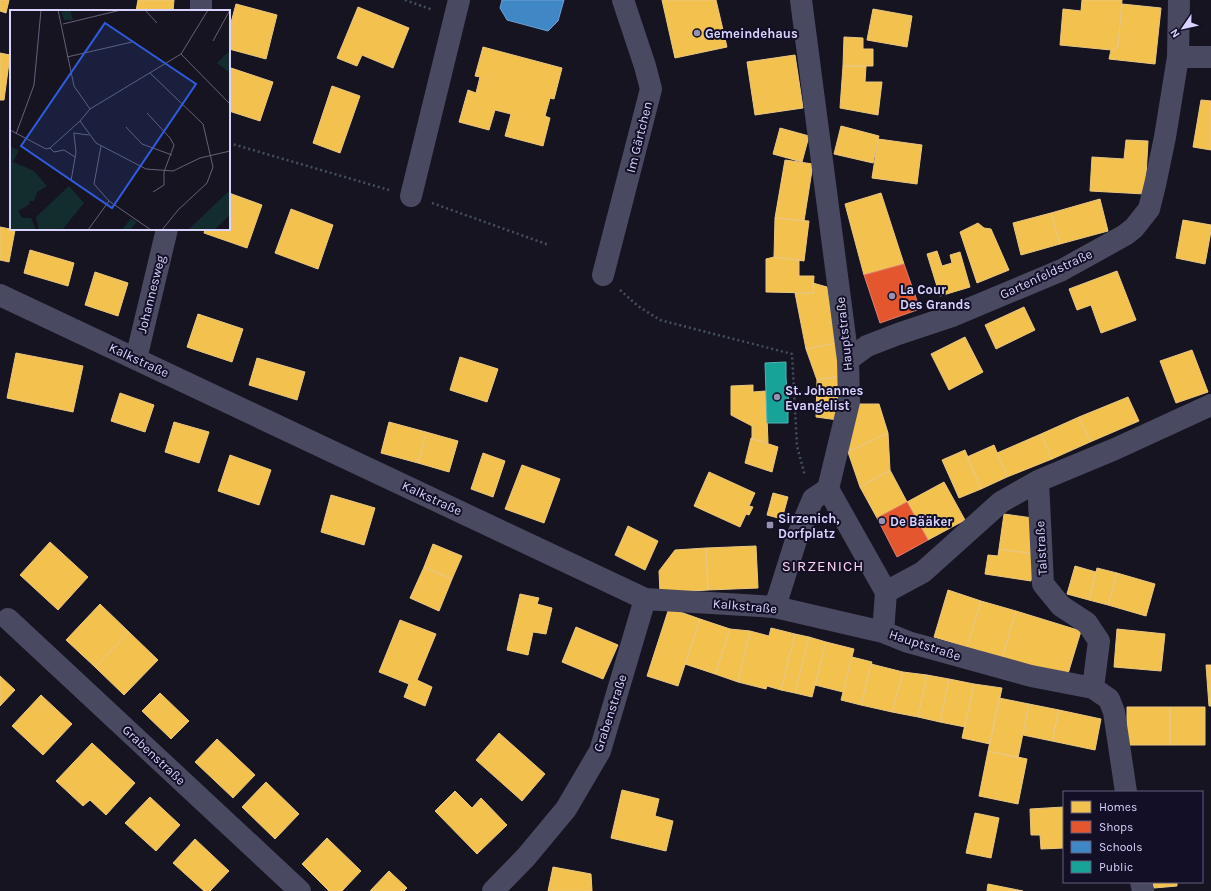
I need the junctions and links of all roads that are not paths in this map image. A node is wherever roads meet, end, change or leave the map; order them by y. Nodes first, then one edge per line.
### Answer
1 (624, 0) edge
2 (801, 0) edge
3 (1179, 0) edge
4 (457, 9) edge
5 (1178, 57) junction
6 (1211, 58) edge
7 (411, 196) road end
8 (167, 230) edge
9 (603, 275) road end
10 (0, 295) edge
11 (136, 359) junction
12 (848, 360) junction
13 (1211, 405) edge
14 (1038, 481) junction
15 (828, 489) junction
16 (886, 592) junction
17 (646, 599) junction
18 (775, 608) junction
19 (8, 618) dead end
20 (883, 632) junction
21 (1093, 688) junction
22 (1126, 791) edge
23 (300, 891) edge
24 (493, 891) edge

1 - 9 street, Im Gärtchen
2 - 12 street, Hauptstraße
3 - 5 street, Gartenfeldstraße
4 - 7 street
5 - 6 street
5 - 12 street, Gartenfeldstraße
8 - 11 street, Johannesweg
10 - 11 street, Kalkstraße
11 - 17 street, Kalkstraße
12 - 15 street, Hauptstraße
13 - 14 street
14 - 16 street
14 - 21 street, Talstraße
15 - 16 street
15 - 18 street
16 - 20 street, Hauptstraße
17 - 18 street, Kalkstraße
17 - 24 street, Grabenstraße
18 - 20 street, Kalkstraße
19 - 23 street, Grabenstraße
20 - 21 street, Hauptstraße
21 - 22 street, Hauptstraße

